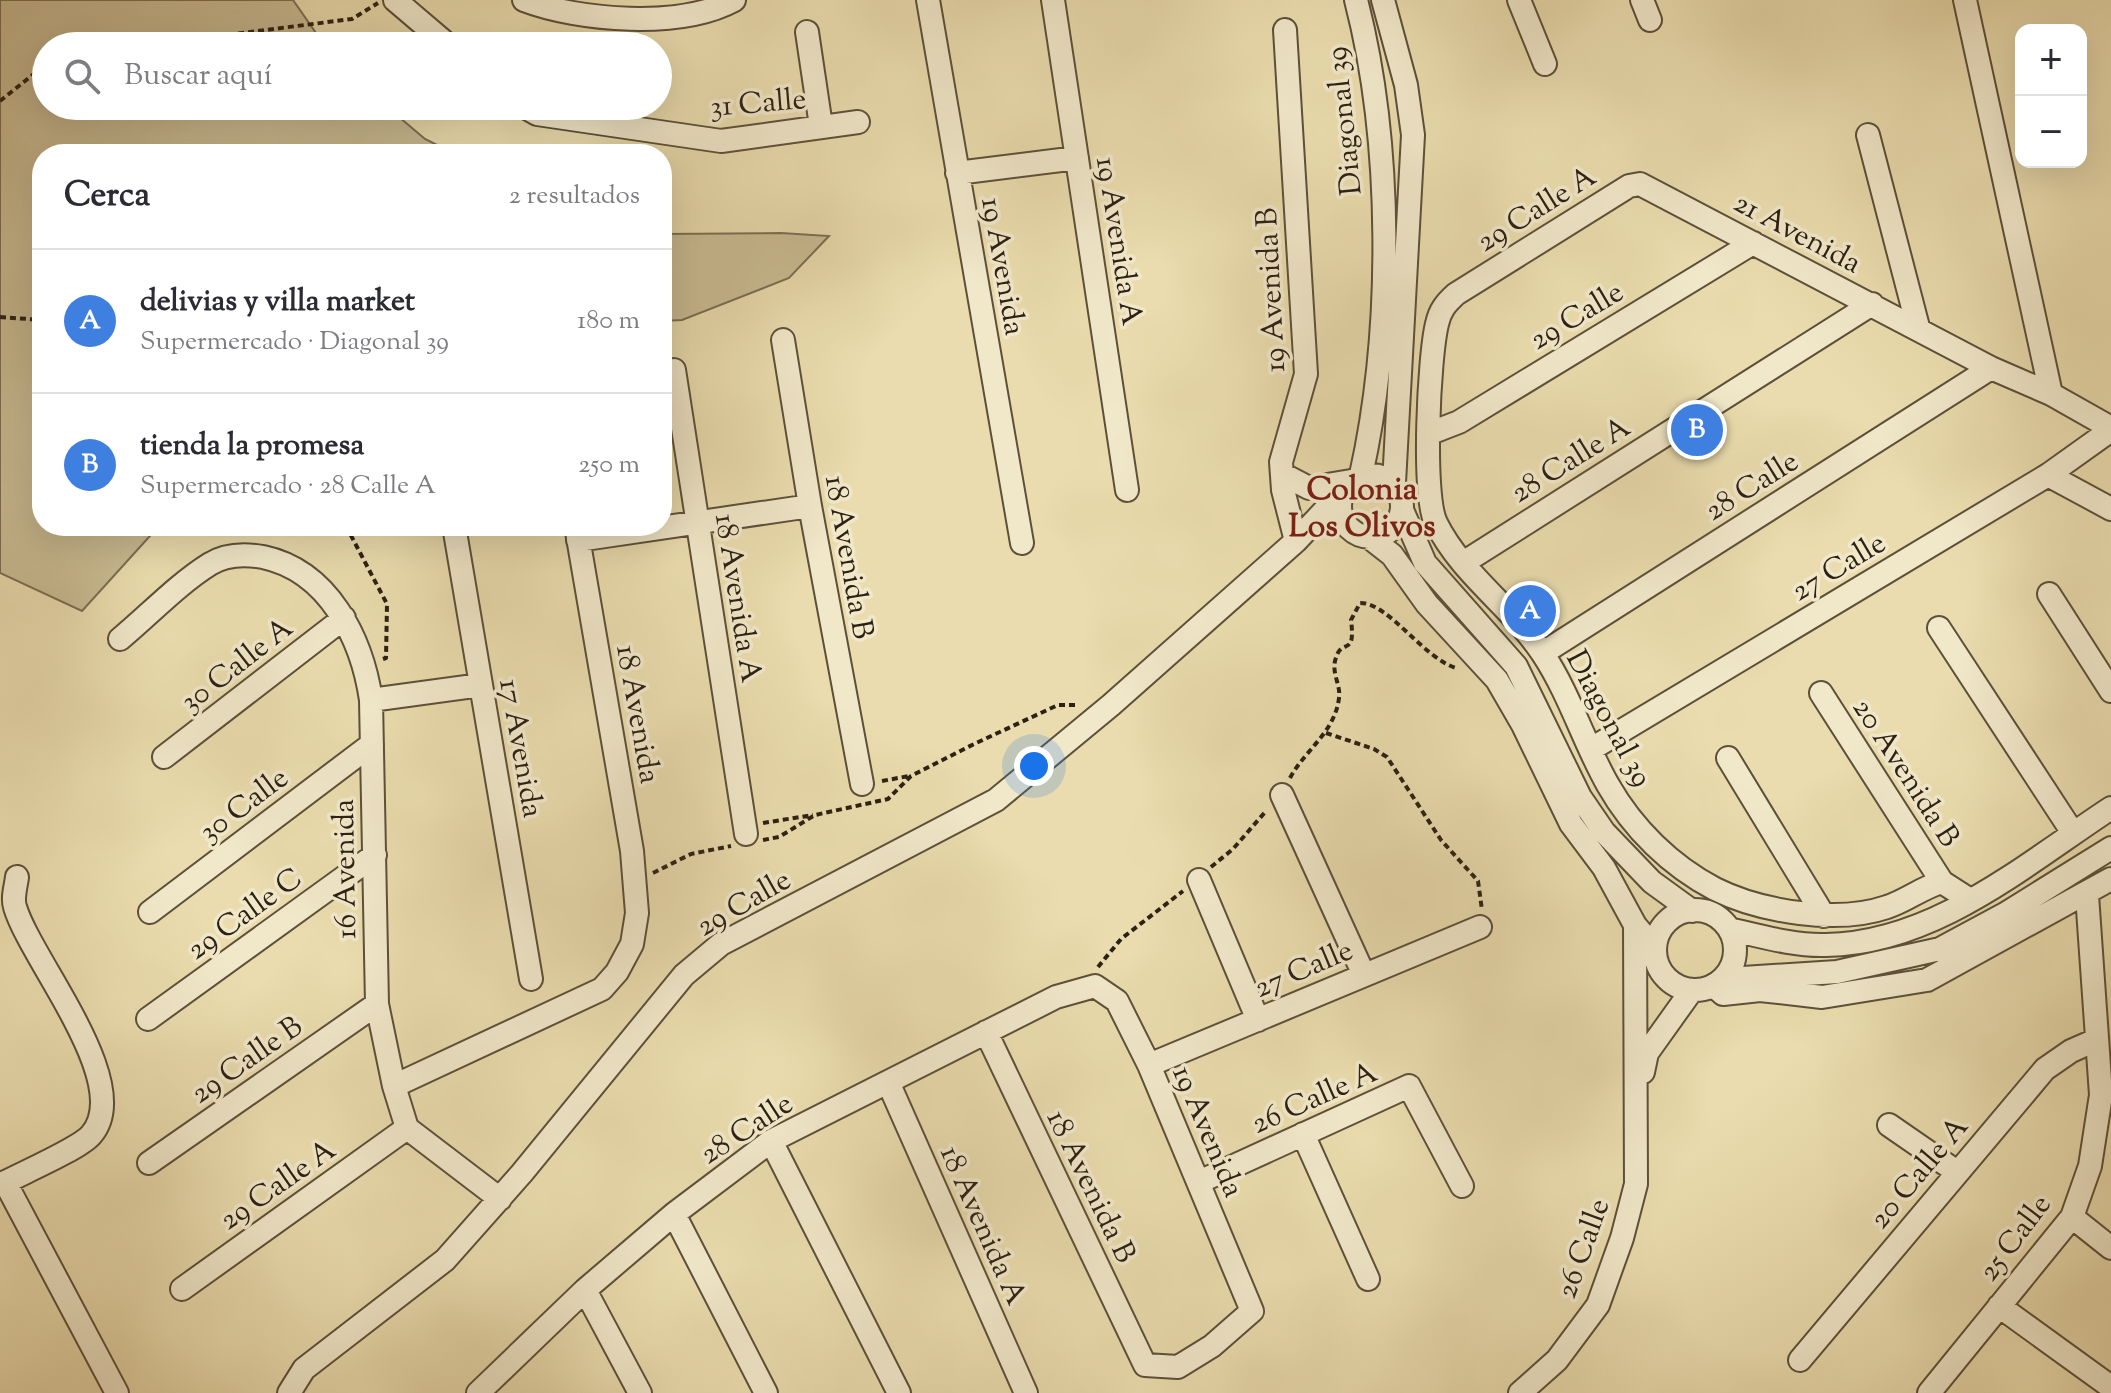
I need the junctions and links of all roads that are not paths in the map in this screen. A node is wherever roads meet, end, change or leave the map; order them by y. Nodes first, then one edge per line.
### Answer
1 (395, 0) edge
2 (524, 0) edge
3 (734, 0) edge
4 (928, 0) edge
5 (1053, 0) edge
6 (1356, 0) edge
7 (1383, 0) edge
8 (1519, 0) edge
9 (1965, 0) edge
10 (1285, 30) dead end
11 (433, 32) edge
12 (807, 32) dead end
13 (1545, 64) dead end
14 (578, 120) edge
15 (858, 122) dead end
16 (821, 126) junction
17 (1868, 135) dead end
18 (1077, 158) junction
19 (957, 173) junction
20 (1651, 187) joint
21 (1753, 243) junction
22 (1456, 294) joint
23 (1872, 304) junction
24 (1918, 327) junction
25 (783, 340) dead end
26 (1991, 368) junction
27 (674, 370) dead end
28 (2051, 394) junction
29 (2111, 429) edge
30 (1428, 434) junction
31 (1282, 474) junction
32 (2048, 475) junction
33 (1352, 483) junction
34 (1394, 483) junction
35 (1127, 490) dead end
36 (810, 506) junction
37 (2111, 509) edge
38 (1402, 510) junction
39 (696, 522) junction
40 (672, 524) edge
41 (1362, 535) junction
42 (456, 536) edge
43 (578, 536) edge
44 (1296, 541) junction
45 (1022, 543) dead end
46 (1463, 563) junction
47 (2049, 594) dead end
48 (344, 618) junction
49 (1939, 628) dead end
50 (120, 639) dead end
51 (1543, 653) junction
52 (481, 685) junction
53 (2111, 691) edge
54 (1821, 693) dead end
55 (371, 700) junction
56 (372, 744) junction
57 (1593, 748) junction
58 (164, 757) dead end
59 (1728, 758) dead end
60 (862, 784) road end
61 (1282, 795) road end
62 (2111, 808) edge
63 (746, 830) road end
64 (2073, 833) junction
65 (2111, 848) edge
66 (375, 855) junction
67 (17, 877) dead end
68 (2111, 879) edge
69 (1199, 880) road end
70 (1942, 882) junction
71 (2087, 895) junction
72 (1970, 900) junction
73 (1692, 911) junction
74 (150, 912) dead end
75 (1824, 916) junction
76 (1635, 925) junction
77 (1480, 927) road end
78 (1729, 929) junction
79 (1656, 956) junction
80 (1364, 975) junction
81 (531, 979) dead end
82 (1709, 985) junction
83 (1095, 986) joint
84 (377, 1004) junction
85 (1636, 1004) junction
86 (148, 1019) dead end
87 (1258, 1020) junction
88 (986, 1032) junction
89 (2096, 1040) junction
90 (1149, 1065) junction
91 (888, 1082) junction
92 (394, 1086) junction
93 (1637, 1097) junction
94 (2106, 1098) edge
95 (1889, 1125) dead end
96 (407, 1128) junction
97 (1303, 1134) junction
98 (771, 1141) junction
99 (149, 1163) dead end
100 (1957, 1172) junction
101 (1199, 1182) junction
102 (2, 1184) edge
103 (1462, 1186) dead end
104 (500, 1199) junction
105 (674, 1214) junction
106 (2072, 1217) junction
107 (2111, 1248) edge
108 (1368, 1279) dead end
109 (182, 1289) dead end
110 (585, 1290) junction
111 (1999, 1306) junction
112 (1252, 1311) joint
113 (1800, 1360) dead end
114 (498, 1384) edge
115 (2111, 1387) edge
116 (1933, 1391) edge
117 (117, 1393) edge
118 (289, 1393) edge
119 (478, 1393) edge
120 (640, 1393) edge
121 (766, 1393) edge
122 (899, 1393) edge
123 (1026, 1393) edge
124 (1520, 1393) edge

1 - 11 street
2 - 3 street
4 - 19 street, 19 Avenida
5 - 18 street, 19 Avenida A
6 - 33 street, Diagonal 39
7 - 34 street, Diagonal 39
8 - 13 street
9 - 28 street
10 - 31 street, 19 Avenida B
12 - 16 street
14 - 16 street, 31 Calle
15 - 16 street, 31 Calle
17 - 24 street, 21 Avenida
18 - 19 street
18 - 35 street, 19 Avenida A
19 - 45 street, 19 Avenida
20 - 21 street, 21 Avenida
20 - 22 street, 29 Calle A
21 - 23 street, 21 Avenida
21 - 30 street, 29 Calle
22 - 30 street, Diagonal 39
23 - 24 street, 21 Avenida
23 - 46 street, 28 Calle A
24 - 26 street, 21 Avenida
25 - 36 street, 18 Avenida B
26 - 28 street, 21 Avenida
26 - 51 street, 28 Calle
27 - 39 street, 18 Avenida A
28 - 29 street, 21 Avenida
29 - 32 street, 27 Calle
30 - 46 street, Diagonal 39
31 - 33 street
31 - 44 street, 19 Avenida B
32 - 37 street
32 - 57 street, 27 Calle
33 - 34 street
33 - 41 street
33 - 44 street, 29 Calle
34 - 38 street
36 - 39 street
36 - 60 street, 18 Avenida B
38 - 41 street
38 - 73 street, Diagonal 39
39 - 40 street
39 - 63 street, 18 Avenida A
41 - 44 street, 29 Calle
41 - 76 street
42 - 52 street, 17 Avenida
43 - 92 street, 18 Avenida
44 - 104 street, 29 Calle
46 - 51 street, Diagonal 39
47 - 53 street
48 - 50 street, 16 Avenida
48 - 55 street, 16 Avenida
48 - 58 street, 30 Calle A
49 - 64 street
51 - 57 street, Diagonal 39
52 - 55 street
52 - 81 street, 17 Avenida
54 - 70 street, 20 Avenida B
55 - 56 street, 16 Avenida
56 - 66 street, 16 Avenida
56 - 74 street, 30 Calle
57 - 75 street, Diagonal 39
59 - 75 street
61 - 80 street
62 - 64 street
64 - 72 street
65 - 82 street
66 - 84 street, 16 Avenida
66 - 86 street, 29 Calle C
67 - 102 street
68 - 71 street
69 - 87 street
70 - 72 street
70 - 75 street, Diagonal 39
71 - 82 street
71 - 89 street, 25 Calle
72 - 78 street
73 - 78 street
73 - 79 street
76 - 79 street
76 - 85 street, 26 Calle
77 - 80 street, 27 Calle
78 - 82 street
79 - 82 street
79 - 85 street, 26 Calle
80 - 87 street, 27 Calle
82 - 93 street, 26 Calle
83 - 88 street, 28 Calle
83 - 90 street, 19 Avenida
84 - 92 street, 16 Avenida
84 - 99 street, 29 Calle B
85 - 93 street, 26 Calle
87 - 90 street, 27 Calle
88 - 91 street, 28 Calle
88 - 112 street, 18 Avenida B
89 - 94 street, 25 Calle
89 - 100 street, 20 Calle A
90 - 101 street, 19 Avenida
91 - 98 street, 28 Calle
91 - 123 street, 18 Avenida A
92 - 96 street, 16 Avenida
93 - 124 street, 26 Calle
94 - 106 street, 25 Calle
95 - 100 street
96 - 104 street
96 - 109 street, 29 Calle A
97 - 101 street, 26 Calle A
97 - 103 street, 26 Calle A
97 - 108 street
98 - 105 street, 28 Calle
98 - 122 street
100 - 113 street, 20 Calle A
101 - 112 street, 19 Avenida
102 - 117 street
104 - 118 street, 29 Calle
105 - 110 street, 28 Calle
105 - 121 street
106 - 107 street
106 - 111 street, 25 Calle
110 - 114 street, 28 Calle
110 - 120 street
111 - 115 street
111 - 116 street, 25 Calle
114 - 119 street, 28 Calle

